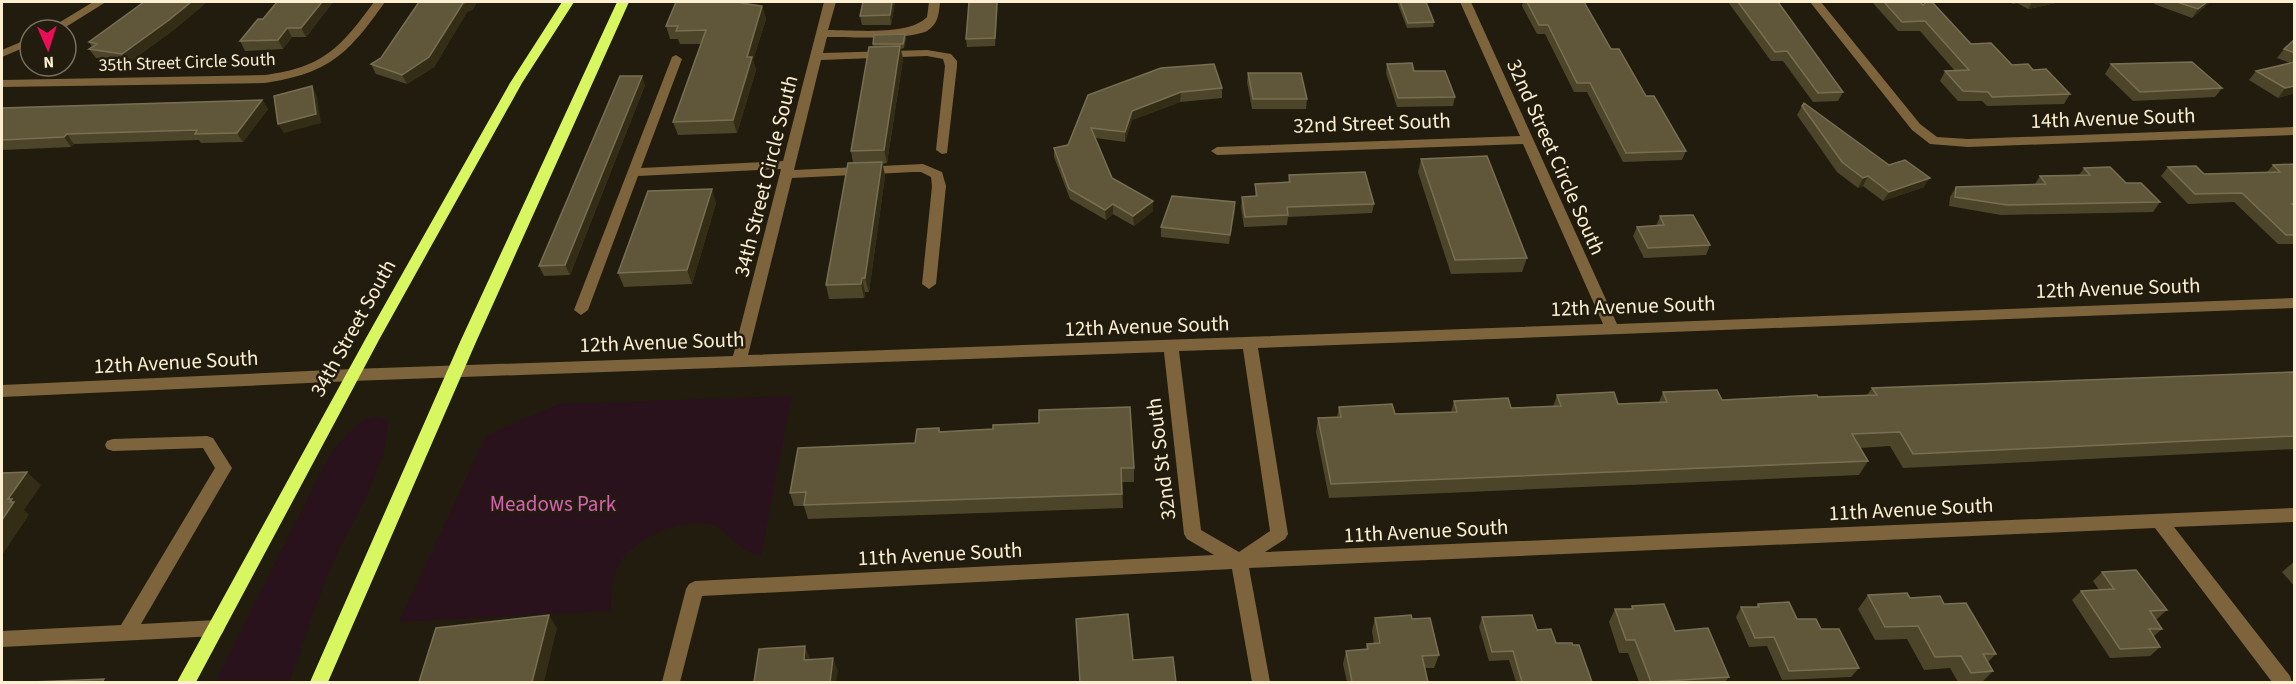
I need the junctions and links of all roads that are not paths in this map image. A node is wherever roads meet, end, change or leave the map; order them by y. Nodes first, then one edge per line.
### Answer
1 (100, 2) edge
2 (380, 2) edge
3 (568, 2) edge
4 (623, 2) edge
5 (830, 2) edge
6 (934, 2) edge
7 (1466, 2) edge
8 (1816, 2) edge
9 (73, 18) edge
10 (822, 34) junction
11 (18, 47) edge
12 (2, 54) edge
13 (816, 57) junction
14 (676, 59) dead end
15 (2, 84) edge
16 (2295, 131) edge
17 (1528, 140) junction
18 (942, 150) dead end
19 (1217, 151) dead end
20 (788, 170) junction
21 (633, 172) junction
22 (929, 284) dead end
23 (2295, 303) edge
24 (581, 310) dead end
25 (1612, 328) junction
26 (1250, 343) junction
27 (1171, 346) junction
28 (740, 360) junction
29 (455, 371) junction
30 (352, 375) junction
31 (2, 391) edge
32 (113, 445) dead end
33 (2295, 515) edge
34 (2159, 521) junction
35 (1239, 561) junction
36 (216, 628) junction
37 (126, 633) junction
38 (2, 639) edge
39 (186, 682) edge
40 (319, 682) edge
41 (671, 682) edge
42 (1261, 682) edge
43 (2283, 682) edge

1 - 9 street
2 - 15 street, 35th Street Circle South
3 - 30 main road, 34th Street South
4 - 29 main road
5 - 10 street, 34th Street Circle South
6 - 10 street
7 - 17 street, 32nd Street Circle South
8 - 16 street, 14th Avenue South
10 - 13 street, 34th Street Circle South
11 - 12 street
13 - 18 street
13 - 20 street, 34th Street Circle South
14 - 21 street
17 - 19 street, 32nd Street South
17 - 25 street, 32nd Street Circle South
20 - 21 street
20 - 22 street
20 - 28 street, 34th Street Circle South
21 - 24 street
23 - 25 street, 12th Avenue South
25 - 26 street, 12th Avenue South
26 - 27 street, 12th Avenue South
26 - 35 street
27 - 28 street, 12th Avenue South
27 - 35 street, 32nd St South
28 - 29 street, 12th Avenue South
29 - 30 street, 12th Avenue South
29 - 40 main road
30 - 31 street, 12th Avenue South
30 - 36 main road, 34th Street South
32 - 37 street
33 - 34 street, 11th Avenue South
34 - 35 street, 11th Avenue South
34 - 43 street
35 - 41 street, 11th Avenue South
35 - 42 street
36 - 37 street
36 - 39 main road, 34th Street South
37 - 38 street

